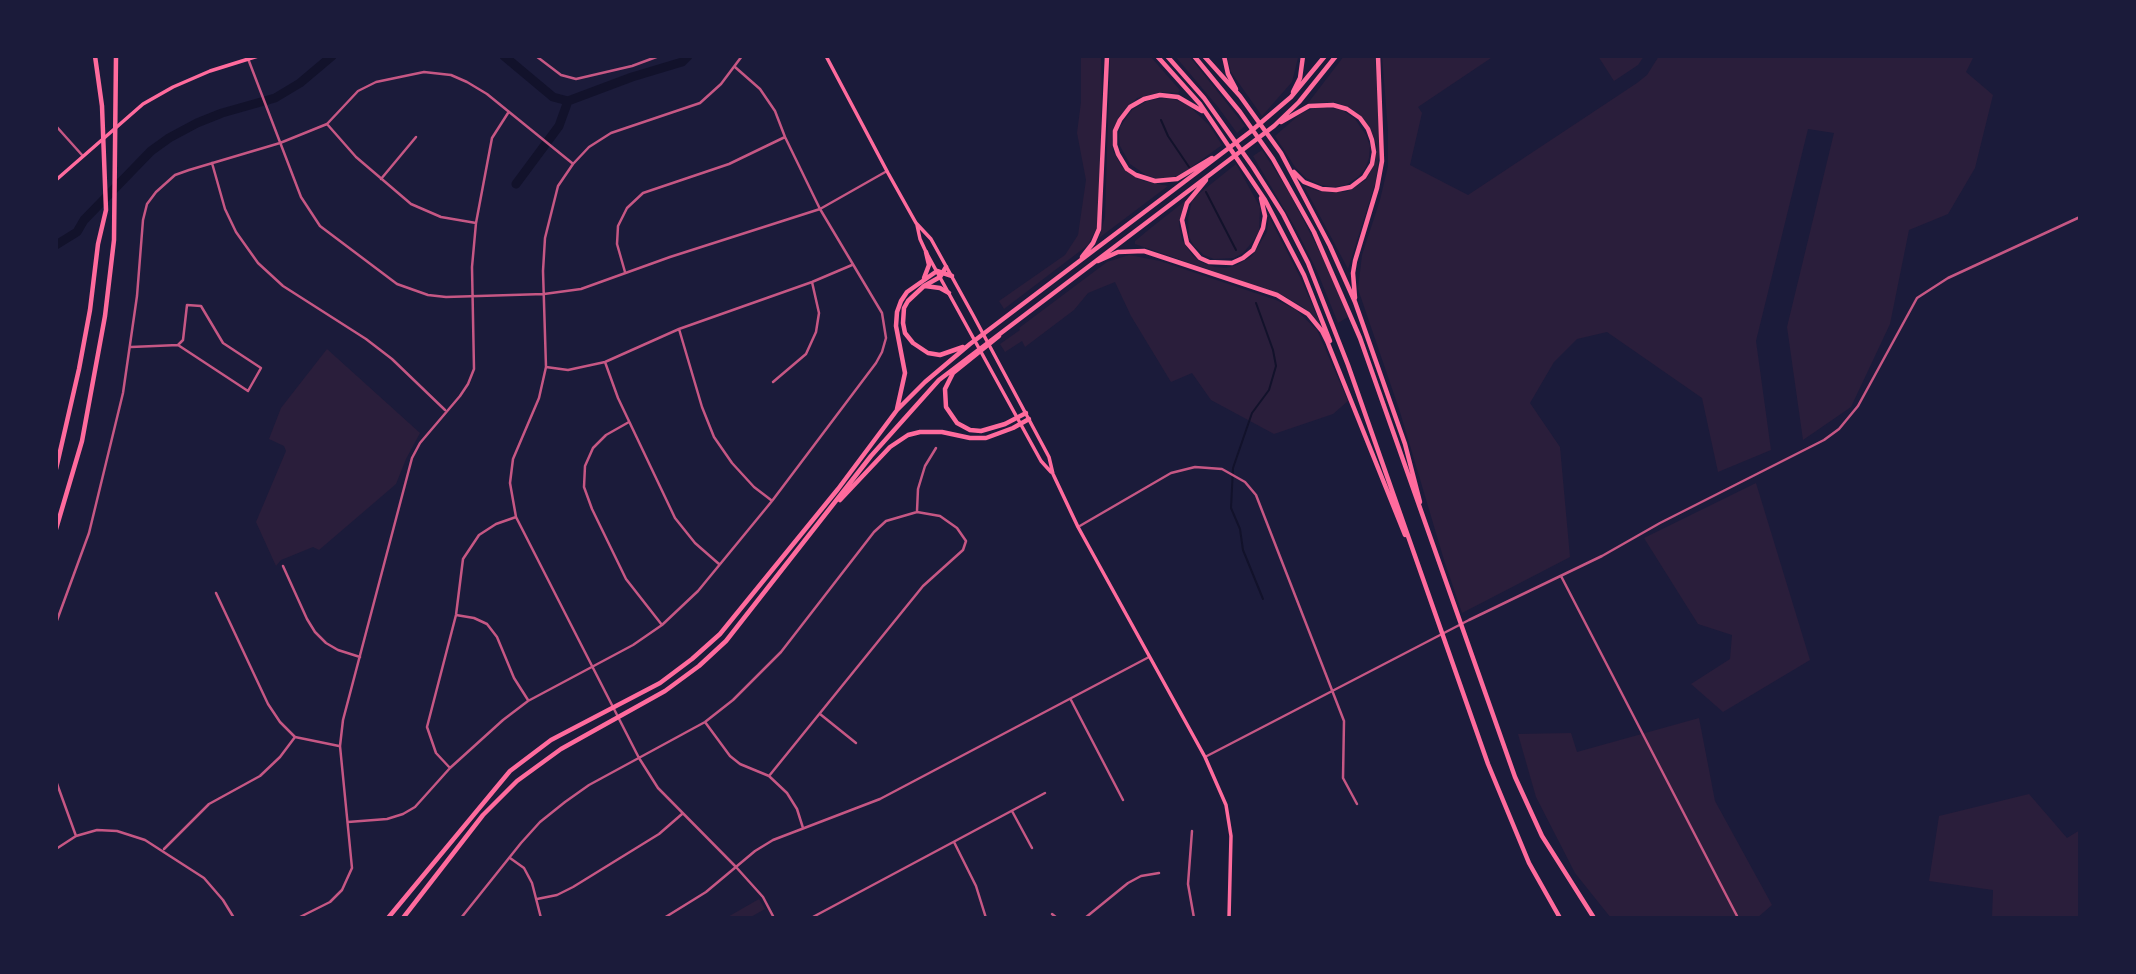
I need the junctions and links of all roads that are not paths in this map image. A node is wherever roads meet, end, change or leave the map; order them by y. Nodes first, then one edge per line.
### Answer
1 (96, 56) edge
2 (116, 56) edge
3 (258, 56) edge
4 (536, 56) edge
5 (659, 56) edge
6 (742, 56) edge
7 (826, 56) edge
8 (1107, 56) edge
9 (1157, 56) edge
10 (1167, 56) edge
11 (1194, 56) edge
12 (1204, 56) edge
13 (1224, 56) edge
14 (1303, 56) edge
15 (1325, 56) edge
16 (1336, 56) edge
17 (1378, 56) edge
18 (248, 58) edge
19 (735, 67) junction
20 (1240, 96) junction
21 (1291, 97) junction
22 (508, 112) junction
23 (1211, 121) junction
24 (327, 124) junction
25 (56, 126) edge
26 (1274, 126) junction
27 (415, 137) dead end
28 (785, 137) junction
29 (280, 143) junction
30 (1226, 151) junction
31 (82, 155) junction
32 (212, 163) junction
33 (573, 164) junction
34 (1288, 164) junction
35 (1220, 167) junction
36 (887, 171) junction
37 (381, 178) junction
38 (56, 180) edge
39 (1256, 187) junction
40 (820, 209) junction
41 (2080, 217) edge
42 (476, 223) junction
43 (916, 223) junction
44 (926, 252) junction
45 (1077, 264) junction
46 (852, 265) junction
47 (937, 271) junction
48 (944, 272) junction
49 (625, 273) junction
50 (951, 276) joint
51 (1074, 277) junction
52 (924, 278) junction
53 (812, 282) junction
54 (924, 286) junction
55 (544, 293) junction
56 (949, 293) junction
57 (472, 296) junction
58 (1355, 302) junction
59 (1006, 327) junction
60 (679, 329) junction
61 (970, 344) junction
62 (178, 345) junction
63 (131, 346) junction
64 (605, 362) junction
65 (546, 367) junction
66 (1339, 368) junction
67 (773, 382) dead end
68 (897, 410) junction
69 (446, 411) junction
70 (1026, 413) junction
71 (1017, 418) junction
72 (1029, 419) junction
73 (629, 422) junction
74 (1021, 424) junction
75 (936, 449) dead end
76 (56, 469) edge
77 (1053, 474) junction
78 (772, 501) junction
79 (917, 512) junction
80 (516, 517) junction
81 (822, 518) junction
82 (1079, 527) junction
83 (56, 529) edge
84 (1430, 537) junction
85 (1417, 562) junction
86 (720, 565) junction
87 (283, 566) dead end
88 (1561, 576) junction
89 (216, 593) dead end
90 (456, 615) junction
91 (56, 623) edge
92 (662, 625) junction
93 (360, 657) junction
94 (1149, 657) junction
95 (592, 667) junction
96 (1333, 692) junction
97 (1070, 699) junction
98 (528, 701) junction
99 (820, 714) junction
100 (705, 722) junction
101 (295, 737) junction
102 (856, 743) dead end
103 (340, 746) junction
104 (1205, 757) junction
105 (639, 758) junction
106 (450, 768) junction
107 (769, 776) junction
108 (56, 781) edge
109 (1045, 793) dead end
110 (1123, 800) dead end
111 (1357, 804) dead end
112 (1012, 810) junction
113 (682, 814) junction
114 (348, 822) junction
115 (803, 829) junction
116 (1192, 831) dead end
117 (76, 836) junction
118 (954, 842) junction
119 (1032, 848) dead end
120 (56, 849) edge
121 (163, 849) junction
122 (510, 858) junction
123 (736, 867) junction
124 (1159, 873) dead end
125 (537, 899) junction
126 (1052, 914) dead end
127 (1737, 916) dead end
128 (234, 918) edge
129 (298, 918) edge
130 (388, 918) edge
131 (404, 918) edge
132 (461, 918) edge
133 (541, 918) edge
134 (664, 918) edge
135 (774, 918) edge
136 (811, 918) edge
137 (986, 918) edge
138 (1057, 918) edge
139 (1085, 918) edge
140 (1194, 918) edge
141 (1229, 918) edge
142 (1560, 918) edge
143 (1594, 918) edge

1 - 76 highway
2 - 83 highway
3 - 18 main road
4 - 5 street
6 - 19 street
7 - 36 main road
8 - 45 highway
9 - 23 highway
10 - 85 highway
11 - 84 highway
12 - 20 highway
13 - 20 highway
14 - 21 highway
15 - 21 highway
16 - 26 highway
17 - 58 highway
18 - 29 street
18 - 31 main road
19 - 28 street
19 - 33 street
20 - 34 highway
21 - 30 highway
22 - 24 street
22 - 33 street
22 - 42 street
23 - 30 highway
23 - 39 highway
24 - 29 street
24 - 37 street
25 - 31 street
26 - 34 highway
26 - 35 highway
27 - 37 street
28 - 40 street
28 - 49 street
29 - 32 street
29 - 57 street
30 - 45 highway
31 - 38 main road
32 - 63 street
32 - 69 street
33 - 55 street
34 - 58 highway
35 - 39 highway
35 - 51 highway
36 - 40 street
36 - 43 main road
37 - 42 street
39 - 66 highway
40 - 46 street
40 - 49 street
41 - 88 street
42 - 57 street
43 - 44 main road
43 - 48 main road
44 - 47 main road
44 - 52 highway
45 - 61 highway
46 - 53 street
46 - 78 street
47 - 48 highway
47 - 52 highway
48 - 50 highway
48 - 54 highway
48 - 56 main road
49 - 55 street
50 - 70 main road
51 - 59 highway
51 - 66 highway
52 - 68 highway
53 - 60 street
53 - 67 street
54 - 56 highway
54 - 61 highway
55 - 57 street
55 - 65 street
56 - 71 main road
57 - 69 street
58 - 84 highway
59 - 71 highway
59 - 81 highway
60 - 64 street
60 - 78 street
61 - 68 highway
62 - 62 street
62 - 63 street
63 - 91 street
64 - 65 street
64 - 73 street
65 - 80 street
66 - 85 highway
68 - 130 highway
69 - 93 street
70 - 71 highway
70 - 72 main road
71 - 74 main road
72 - 74 highway
72 - 77 main road
73 - 86 street
73 - 92 street
74 - 77 main road
74 - 81 highway
75 - 79 street
77 - 82 main road
78 - 86 street
79 - 99 street
79 - 100 street
80 - 90 street
80 - 95 street
81 - 131 highway
82 - 94 main road
82 - 96 street
84 - 143 highway
85 - 142 highway
86 - 92 street
87 - 93 street
88 - 96 street
88 - 127 street
89 - 101 street
90 - 98 street
90 - 106 street
92 - 95 street
93 - 103 street
94 - 97 street
94 - 104 main road
95 - 98 street
95 - 105 street
96 - 104 street
96 - 111 street
97 - 110 street
97 - 115 street
98 - 106 street
99 - 102 street
99 - 107 street
100 - 105 street
100 - 107 street
101 - 103 street
101 - 121 street
103 - 114 street
104 - 141 main road
105 - 113 street
105 - 122 street
106 - 114 street
107 - 115 street
108 - 117 street
109 - 112 street
112 - 118 street
112 - 119 street
113 - 123 street
113 - 125 street
114 - 129 street
115 - 123 street
116 - 140 street
117 - 120 street
117 - 121 street
118 - 136 street
118 - 137 street
121 - 128 street
122 - 125 street
122 - 132 street
123 - 134 street
123 - 135 street
124 - 139 street
125 - 133 street
126 - 138 street

